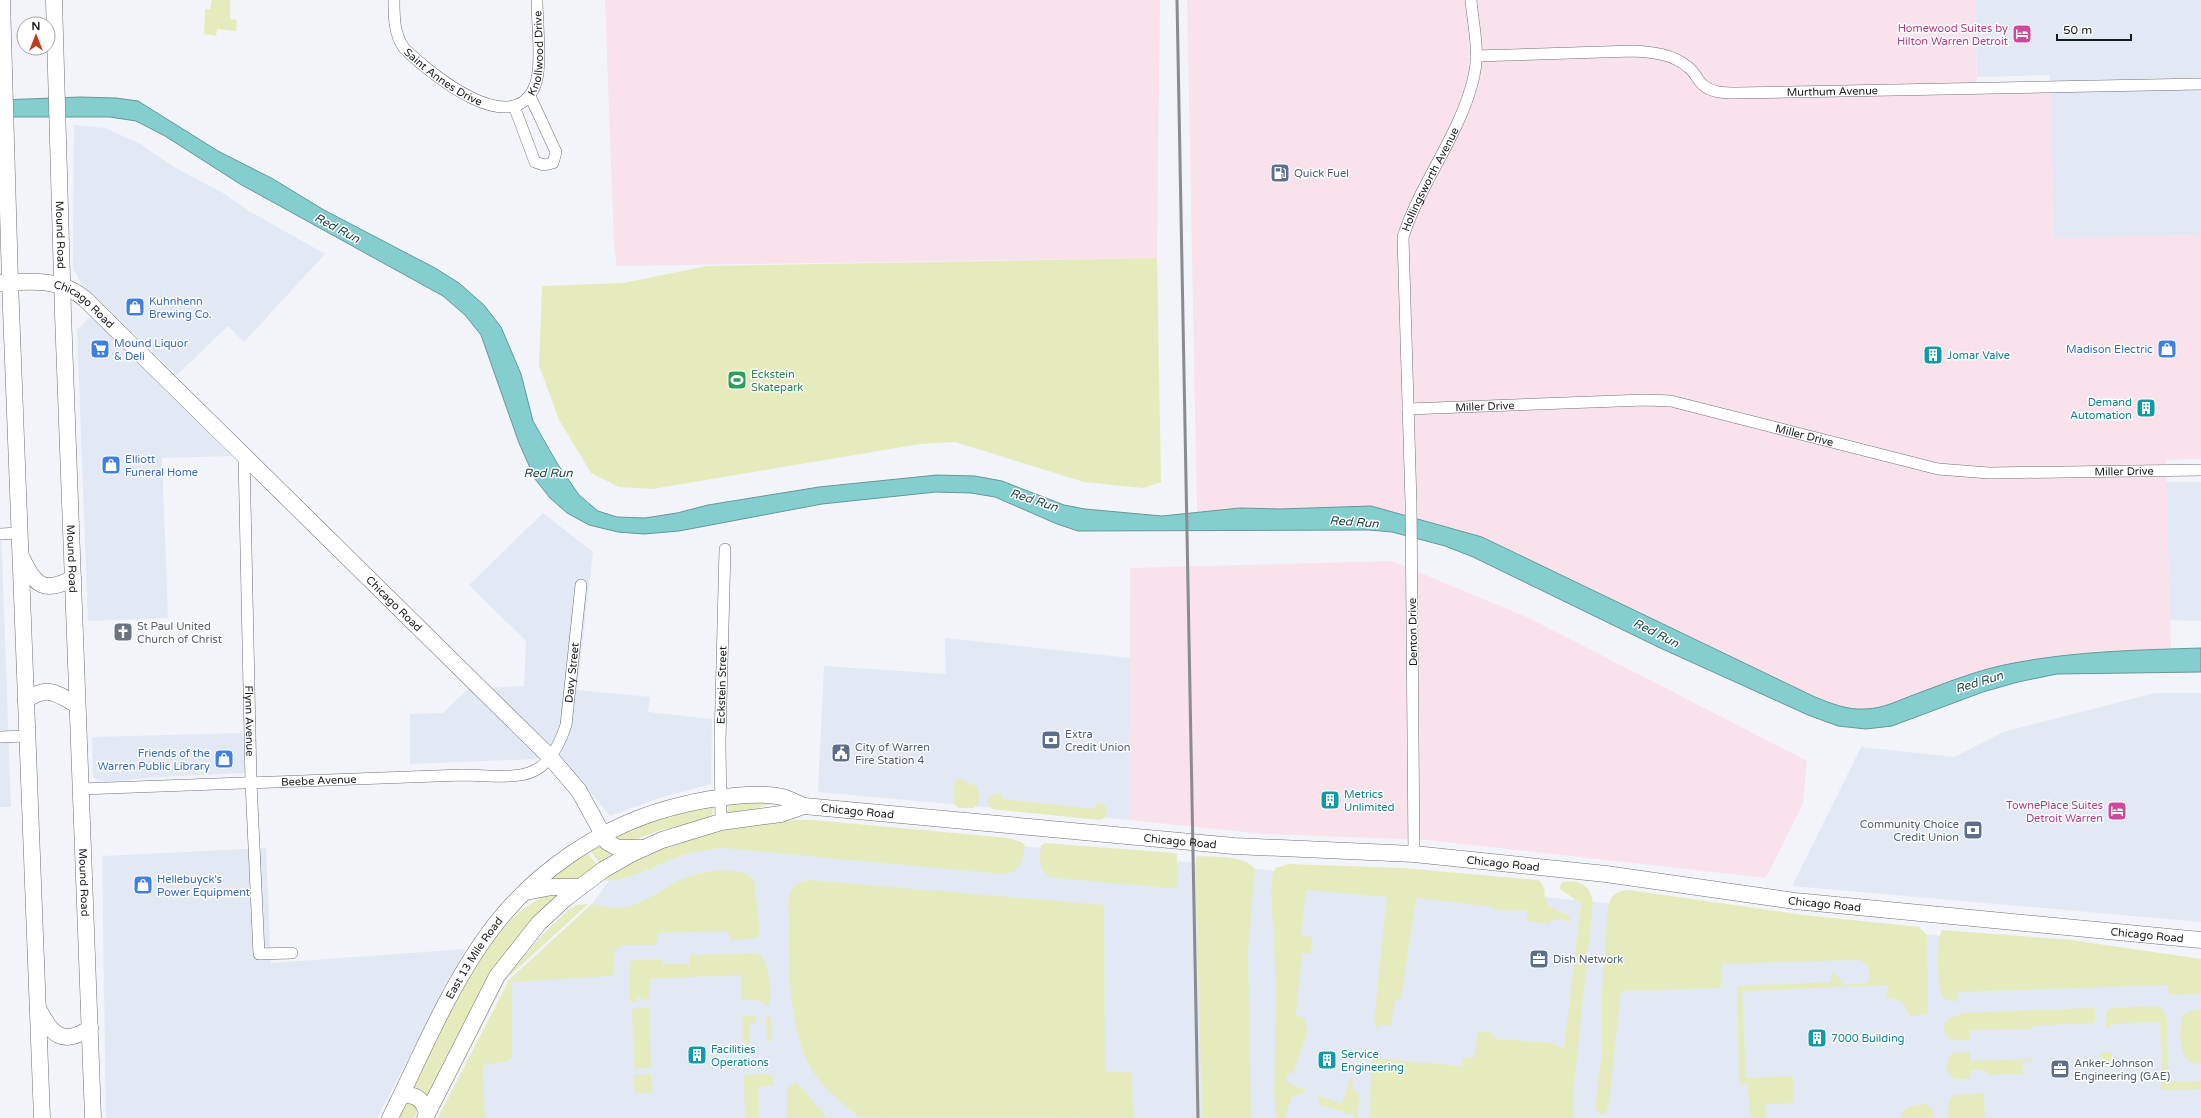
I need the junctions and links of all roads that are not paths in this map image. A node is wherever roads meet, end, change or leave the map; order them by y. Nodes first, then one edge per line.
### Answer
1 (2, 0) edge
2 (54, 0) edge
3 (394, 0) edge
4 (536, 0) edge
5 (1471, 0) edge
6 (1476, 56) junction
7 (2201, 84) edge
8 (530, 96) junction
9 (514, 106) junction
10 (5, 283) edge
11 (62, 285) junction
12 (1408, 409) junction
13 (244, 455) junction
14 (2201, 470) edge
15 (19, 533) junction
16 (0, 534) edge
17 (724, 549) dead end
18 (20, 555) junction
19 (73, 578) junction
20 (580, 585) dead end
21 (26, 700) junction
22 (77, 705) junction
23 (27, 736) junction
24 (0, 738) edge
25 (551, 758) junction
26 (251, 782) junction
27 (81, 789) junction
28 (721, 798) junction
29 (804, 806) junction
30 (721, 822) junction
31 (603, 834) junction
32 (644, 848) junction
33 (1414, 854) junction
34 (580, 887) junction
35 (524, 892) junction
36 (2201, 940) edge
37 (292, 953) dead end
38 (37, 1007) junction
39 (90, 1028) junction
40 (402, 1095) junction
41 (426, 1116) edge
42 (42, 1118) edge
43 (93, 1118) edge
44 (390, 1118) edge

1 - 10 main road
2 - 11 main road, Mound Road
3 - 9 street, Saint Annes Drive
4 - 8 street, Knollwood Drive
5 - 6 street, Hollingsworth Avenue
6 - 7 street, Murthum Avenue
6 - 12 street, Hollingsworth Avenue
8 - 9 street
8 - 9 street, Knollwood Drive
10 - 11 main road, Chicago Road
10 - 15 main road
11 - 13 main road, Chicago Road
11 - 19 main road, Mound Road
12 - 14 street, Miller Drive
12 - 33 street, Denton Drive
13 - 25 main road, Chicago Road
13 - 26 street, Flynn Avenue
15 - 16 street
15 - 18 main road
17 - 28 street, Eckstein Street
18 - 19 main road
18 - 21 main road
19 - 22 main road, Mound Road
20 - 25 street, Davy Street
21 - 22 main road
21 - 23 main road
22 - 27 main road, Mound Road
23 - 24 street
23 - 38 main road
25 - 26 street, Beebe Avenue
25 - 31 main road, Chicago Road
26 - 27 street, Beebe Avenue
26 - 37 street, Flynn Avenue
27 - 39 main road, Mound Road
28 - 29 main road, Chicago Road
28 - 30 street, Eckstein Street
28 - 31 main road, Chicago Road
29 - 30 main road, Chicago Road
29 - 33 main road, Chicago Road
30 - 32 main road, Chicago Road
31 - 32 main road
31 - 35 main road, East 13 Mile Road
32 - 34 main road
33 - 36 main road, Chicago Road
34 - 35 main road
34 - 41 main road
35 - 40 main road, East 13 Mile Road
38 - 39 main road
38 - 42 main road
39 - 43 main road, Mound Road
40 - 41 main road
40 - 44 main road, East 13 Mile Road

